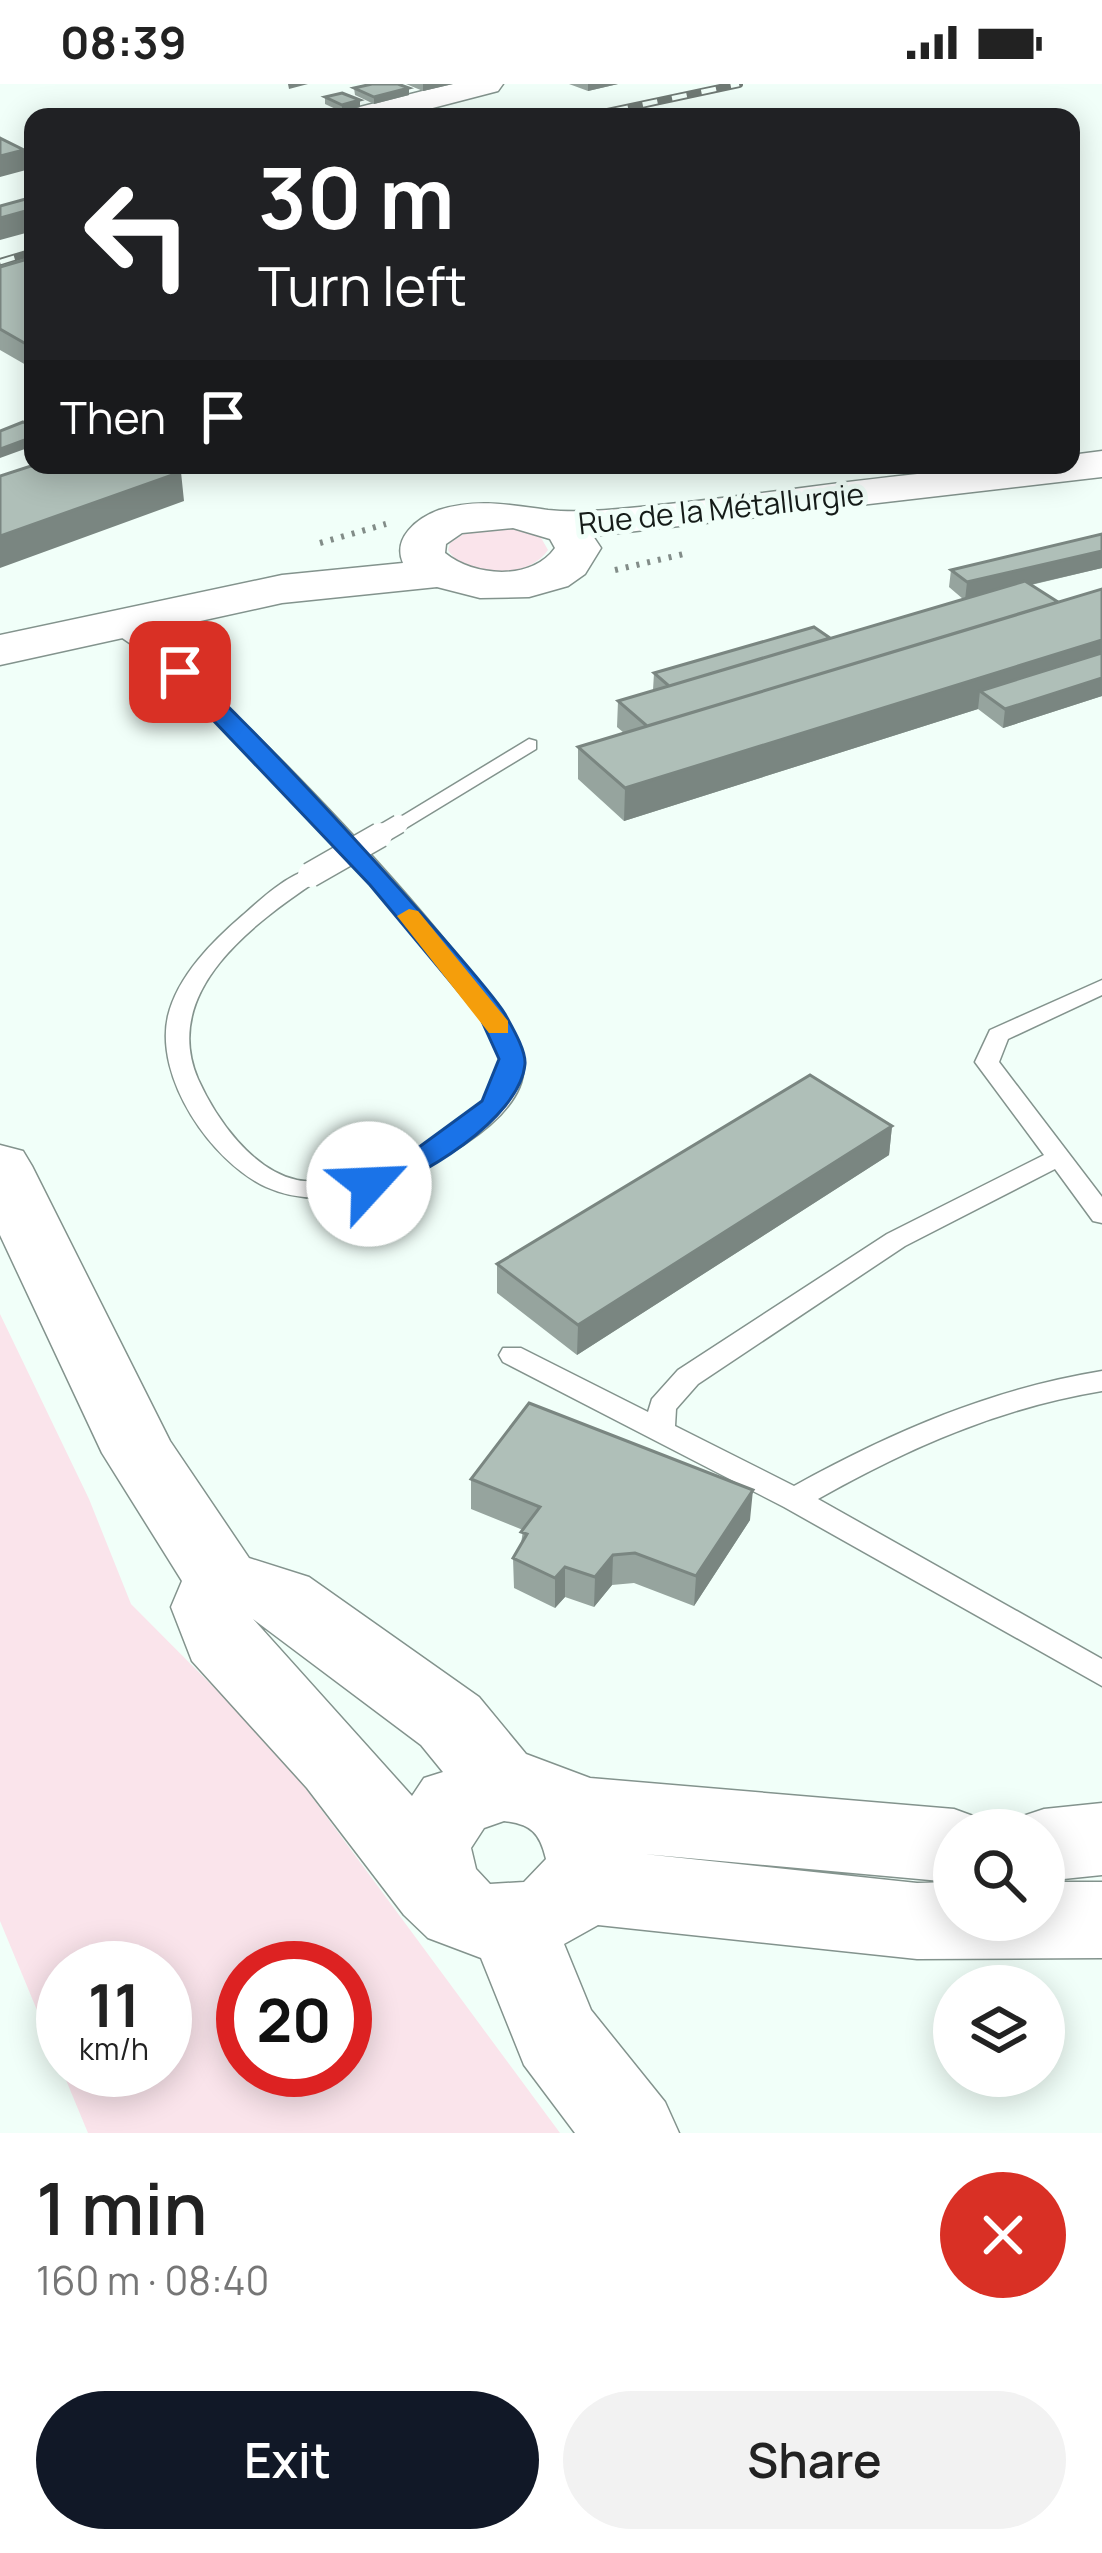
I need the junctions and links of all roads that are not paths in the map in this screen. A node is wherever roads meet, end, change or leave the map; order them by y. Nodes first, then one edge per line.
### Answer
1 (487, 84) edge
2 (395, 108) edge
3 (1020, 474) edge
4 (1102, 484) edge
5 (565, 540) junction
6 (432, 556) junction
7 (112, 623) junction
8 (0, 629) edge
9 (0, 650) edge
10 (529, 746) dead end
11 (1102, 987) edge
12 (1057, 1157) junction
13 (0, 1166) edge
14 (1102, 1215) edge
15 (512, 1355) dead end
16 (1102, 1381) edge
17 (662, 1435) junction
18 (794, 1499) junction
19 (222, 1579) junction
20 (1102, 1674) edge
21 (1102, 1839) edge
22 (1065, 1842) edge
23 (933, 1847) edge
24 (520, 1859) junction
25 (1102, 1920) edge
26 (632, 2133) edge

1 - 2 street
3 - 5 street, Rue de la Métallurgie
4 - 5 street, Rue de la Métallurgie
5 - 6 street, Rue de la Métallurgie
5 - 6 street, Rue de la Métallurgie
6 - 7 street, Rue de la Métallurgie
6 - 8 street, Rue de la Métallurgie
7 - 9 street, Rue de la Métallurgie
7 - 10 lane, bridge
11 - 12 lane
12 - 14 lane
12 - 17 lane
13 - 19 street
15 - 17 lane
16 - 18 lane
17 - 18 lane
18 - 20 lane
19 - 24 street
19 - 24 street
21 - 22 street
23 - 24 street
24 - 25 street
24 - 26 street

